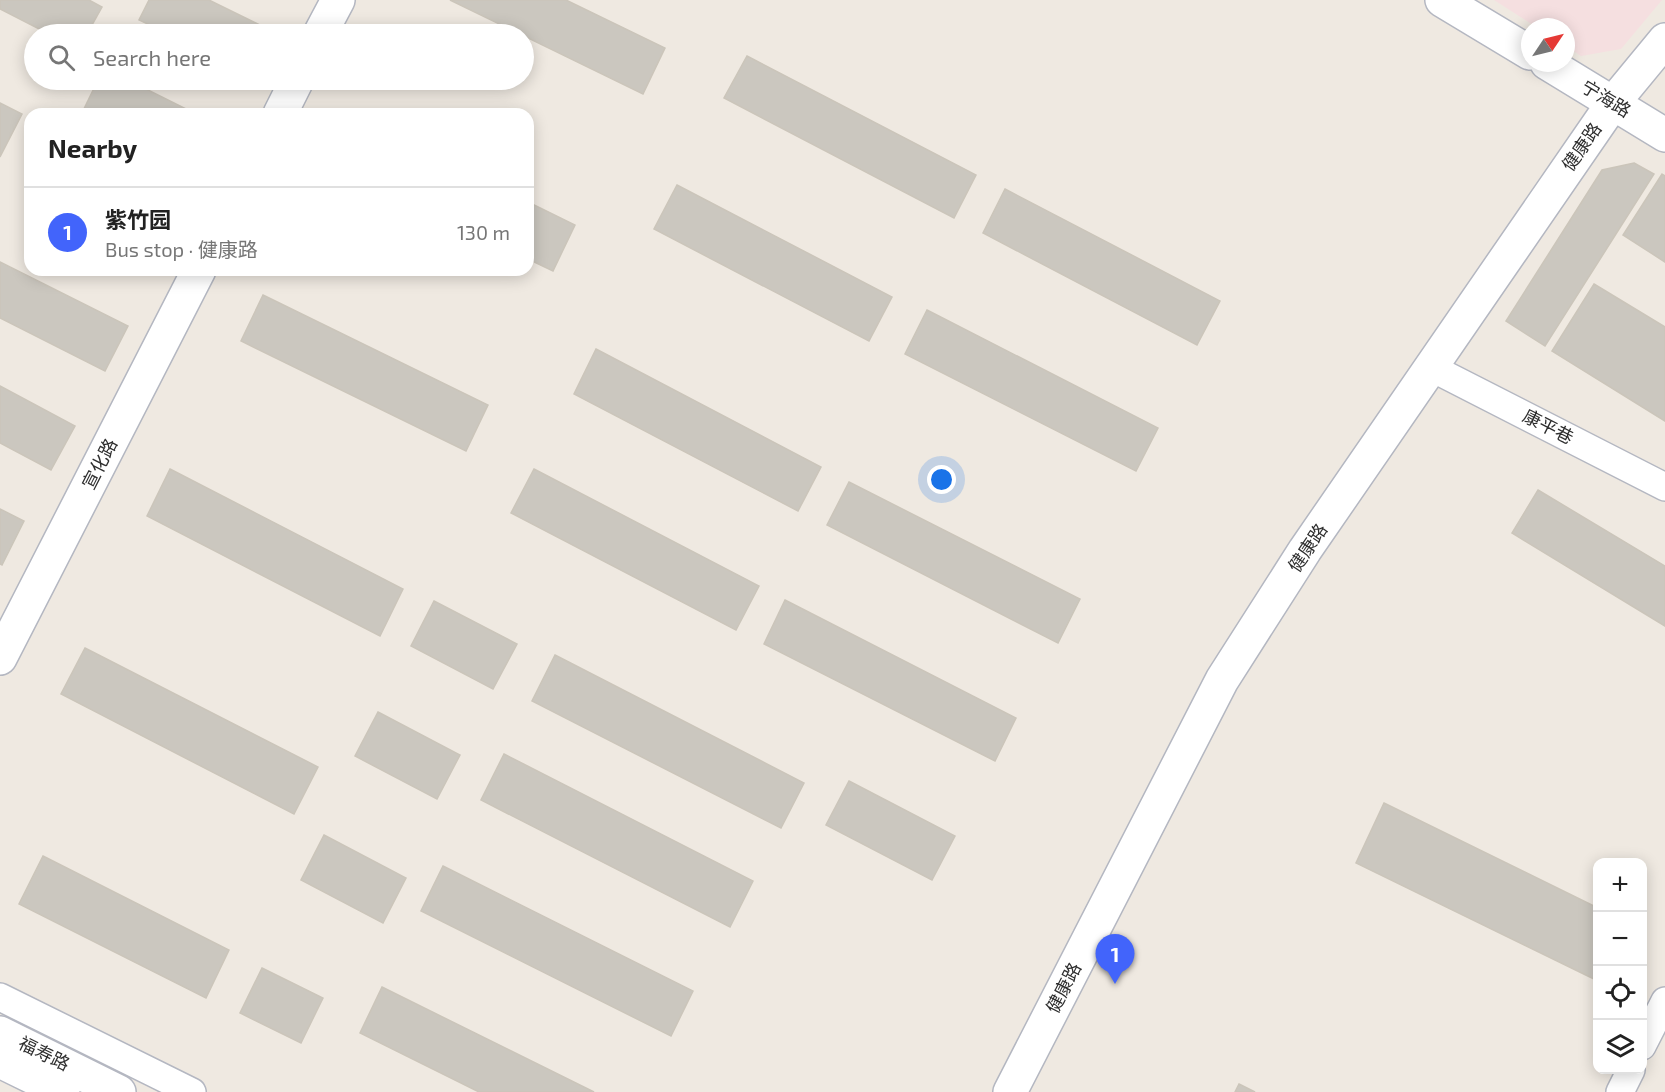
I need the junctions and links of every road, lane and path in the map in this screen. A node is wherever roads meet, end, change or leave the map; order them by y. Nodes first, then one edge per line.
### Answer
1 (338, 0) edge
2 (1442, 0) edge
3 (325, 24) edge
4 (1665, 40) edge
5 (1521, 48) edge
6 (1562, 72) edge
7 (292, 90) edge
8 (1613, 103) junction
9 (283, 108) edge
10 (1665, 135) edge
11 (197, 276) edge
12 (1430, 367) junction
13 (1665, 487) edge
14 (0, 658) edge
15 (0, 997) edge
16 (1665, 1001) edge
17 (0, 1033) edge
18 (1647, 1036) edge
19 (0, 1061) edge
20 (1629, 1074) edge
21 (63, 1092) edge
22 (119, 1092) edge
23 (192, 1092) edge
24 (1010, 1092) edge
25 (1620, 1092) edge

1 - 3 street
2 - 5 street
4 - 8 street, 健康路
6 - 8 street, 宁海路
7 - 9 street
8 - 10 street, 宁海路
8 - 12 street, 健康路
11 - 14 street, 宣化路
12 - 13 street, 康平巷
12 - 24 street, 健康路
15 - 23 street
16 - 18 street
17 - 22 street, 福寿路
19 - 21 street, 福寿路
20 - 25 street

